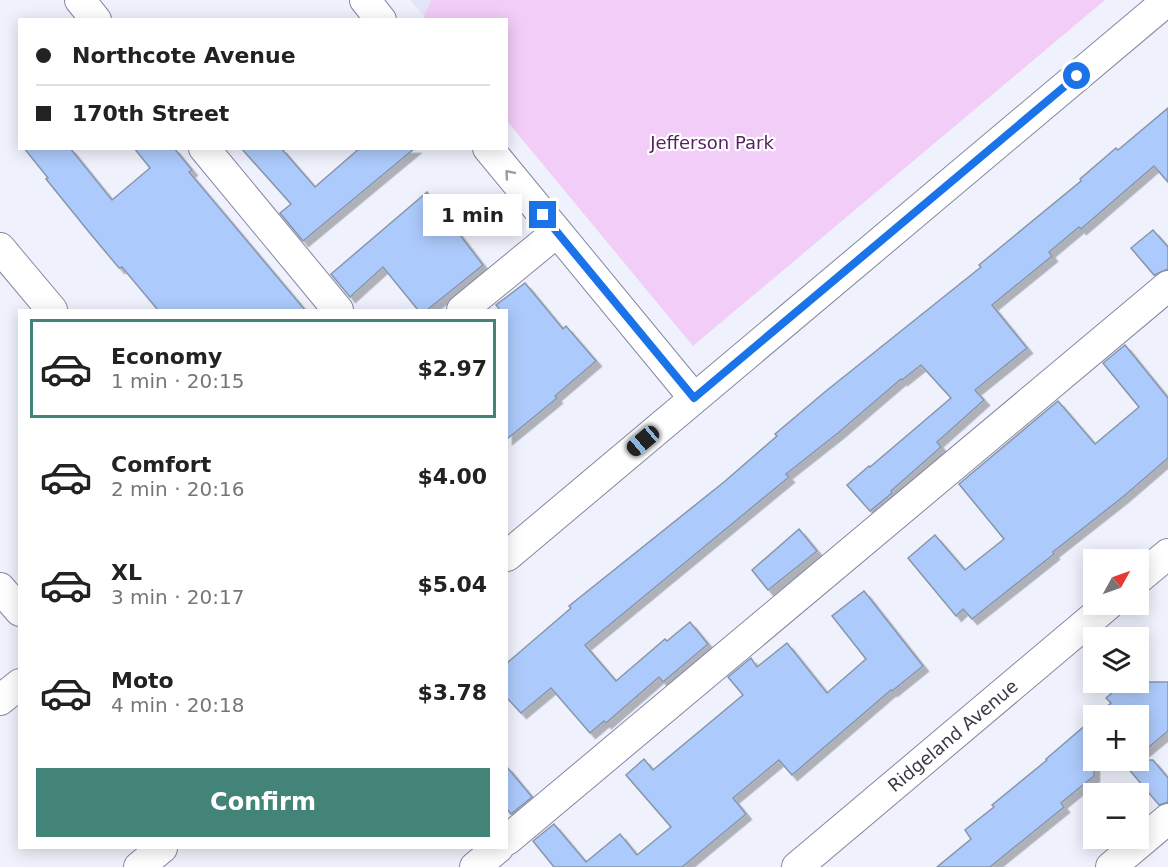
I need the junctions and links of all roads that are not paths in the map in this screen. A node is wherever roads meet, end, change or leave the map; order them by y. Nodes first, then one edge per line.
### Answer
1 (80, 0) edge
2 (365, 0) edge
3 (1168, 0) edge
4 (94, 18) edge
5 (379, 18) edge
6 (206, 150) edge
7 (490, 150) edge
8 (557, 232) junction
9 (0, 248) edge
10 (1168, 286) edge
11 (51, 309) edge
12 (337, 309) edge
13 (463, 309) edge
14 (694, 398) junction
15 (1168, 554) edge
16 (508, 555) edge
17 (1149, 570) edge
18 (0, 588) edge
19 (18, 609) edge
20 (1095, 615) edge
21 (18, 686) edge
22 (0, 700) edge
23 (1168, 819) edge
24 (508, 839) edge
25 (161, 849) edge
26 (497, 849) edge
27 (139, 867) edge
28 (475, 867) edge
29 (797, 867) edge
30 (1111, 867) edge

1 - 4 street
2 - 5 street
3 - 14 street
6 - 12 street
8 -> 7 street
8 - 13 street
8 - 14 street
9 - 11 street
10 - 24 street
14 - 16 street
15 - 17 street
18 - 19 street
20 - 29 street, Ridgeland Avenue
21 - 22 street
23 - 30 street
25 - 27 street
26 - 28 street

